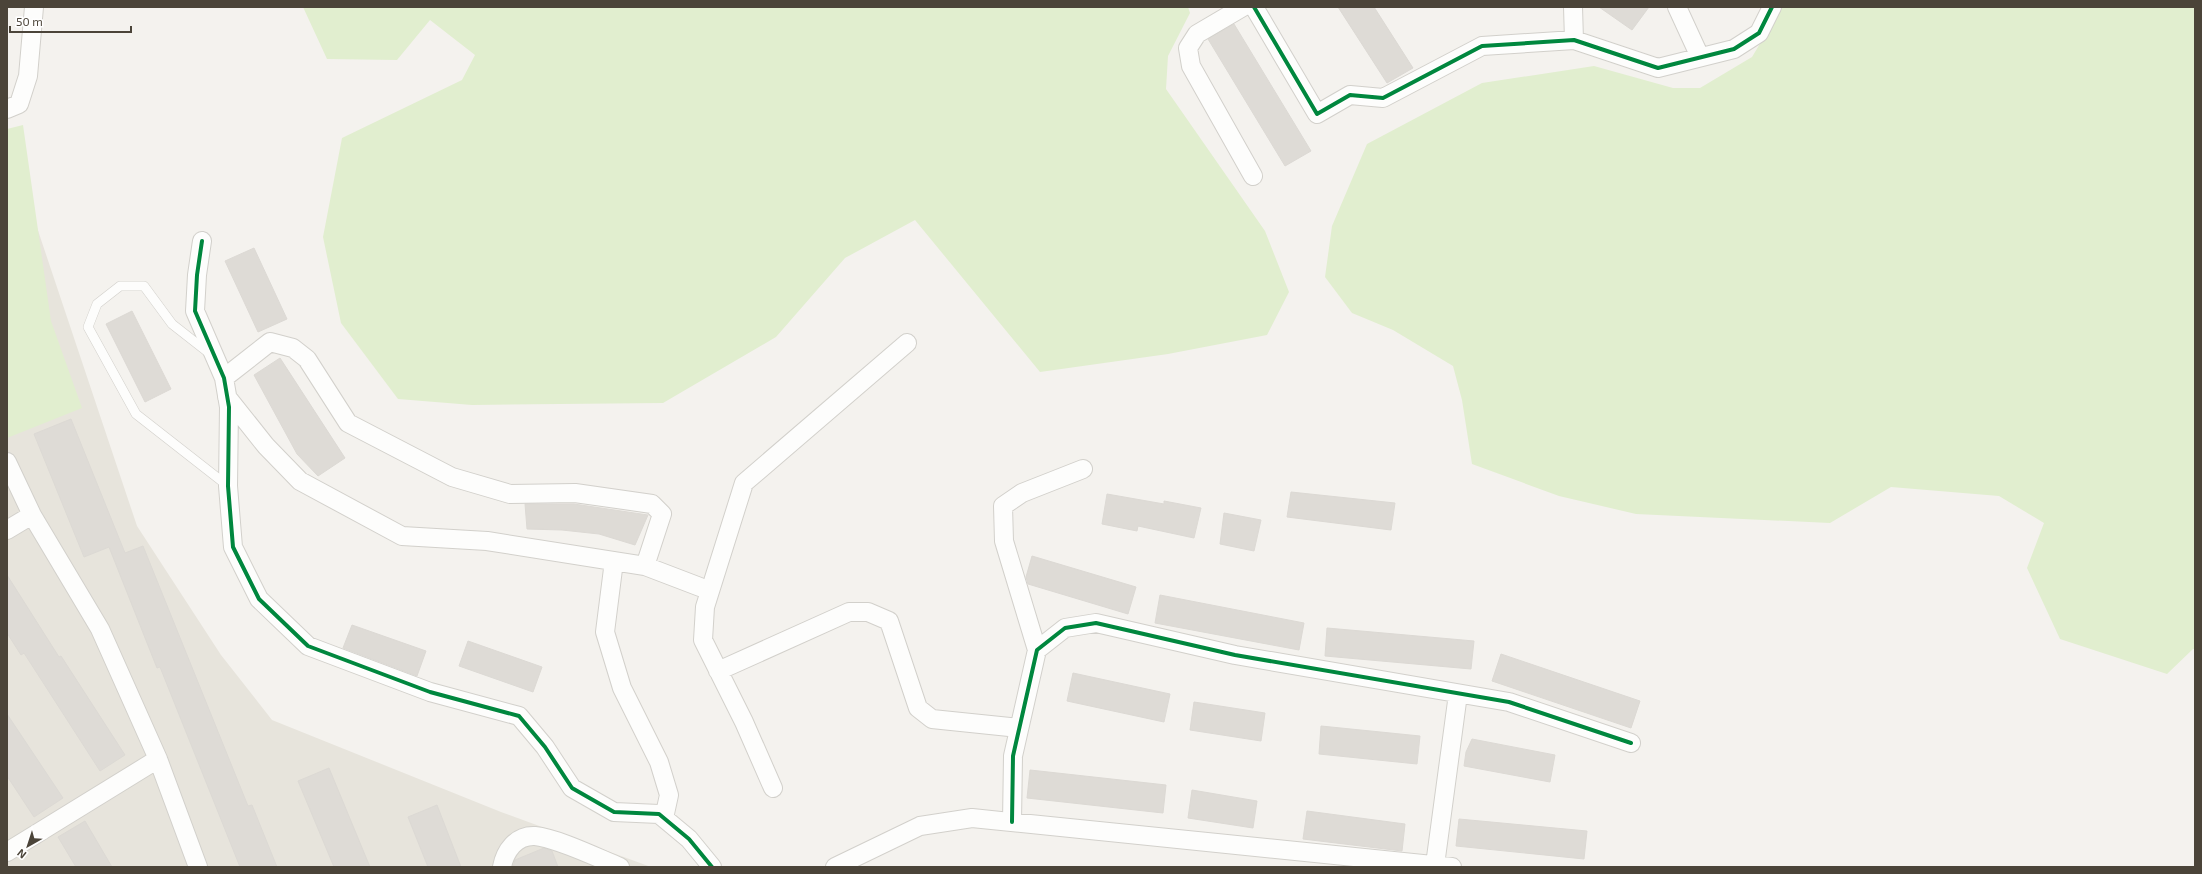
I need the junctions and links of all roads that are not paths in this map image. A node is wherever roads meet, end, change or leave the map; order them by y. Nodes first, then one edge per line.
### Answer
1 (34, 7) edge
2 (1243, 7) edge
3 (1254, 7) edge
4 (1573, 7) edge
5 (1677, 7) edge
6 (1772, 7) edge
7 (1574, 40) junction
8 (1700, 57) junction
9 (7, 109) edge
10 (1253, 176) dead end
11 (202, 240) dead end
12 (907, 343) dead end
13 (215, 358) junction
14 (224, 378) junction
15 (227, 397) junction
16 (7, 462) edge
17 (1083, 469) dead end
18 (228, 486) junction
19 (32, 515) junction
20 (7, 530) edge
21 (614, 562) junction
22 (645, 566) junction
23 (700, 587) dead end
24 (1037, 650) junction
25 (718, 671) junction
26 (1458, 694) junction
27 (1019, 728) junction
28 (1631, 743) dead end
29 (158, 759) junction
30 (773, 788) dead end
31 (664, 818) junction
32 (1012, 822) junction
33 (7, 852) edge
34 (1444, 866) edge
35 (198, 867) edge
36 (502, 867) edge
37 (620, 867) edge
38 (712, 867) edge
39 (835, 867) edge

1 - 9 street
2 - 10 street
3 - 7 street
4 - 7 street
5 - 8 street
6 - 8 street
7 - 8 street
11 - 13 street
12 - 25 street
13 - 14 street
13 - 18 lane
14 - 15 street
14 - 22 street
15 - 18 street
15 - 21 street
16 - 19 street
17 - 24 street
18 - 31 street
19 - 20 street
19 - 29 street
21 - 22 street
21 - 31 street
22 - 23 street
24 - 26 street
24 - 27 street
25 - 27 street
25 - 30 street
26 - 28 street
26 - 34 street
27 - 32 street
29 - 33 street
29 - 35 street
31 - 38 street
32 - 34 street
32 - 39 street
36 - 37 street

